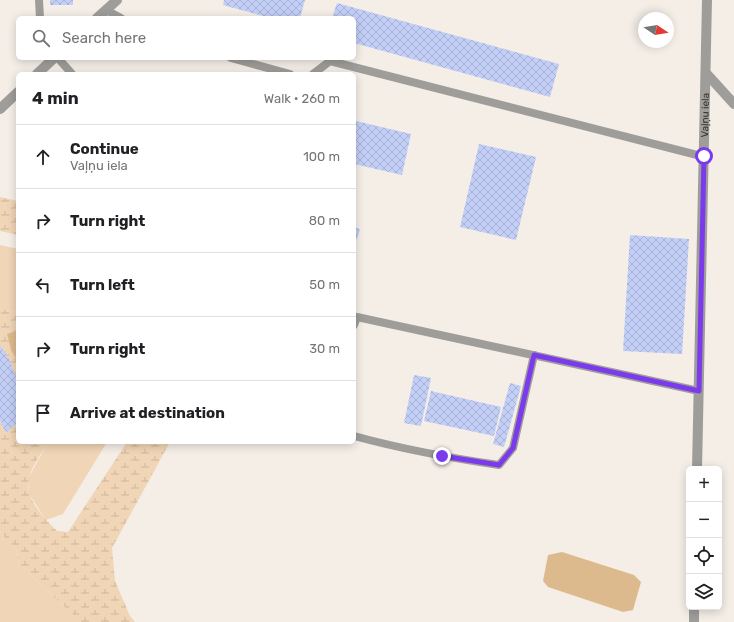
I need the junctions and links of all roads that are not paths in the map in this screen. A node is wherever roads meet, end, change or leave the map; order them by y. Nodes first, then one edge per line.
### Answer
1 (39, 0) edge
2 (117, 0) edge
3 (707, 0) edge
4 (106, 10) junction
5 (40, 16) edge
6 (99, 16) edge
7 (117, 16) edge
8 (52, 60) edge
9 (60, 60) edge
10 (238, 60) edge
11 (39, 72) edge
12 (70, 72) edge
13 (283, 72) edge
14 (316, 72) edge
15 (706, 73) junction
16 (16, 94) edge
17 (734, 104) edge
18 (0, 109) edge
19 (704, 156) junction
20 (356, 320) edge
21 (534, 355) junction
22 (699, 391) junction
23 (356, 437) edge
24 (697, 466) edge
25 (694, 610) edge
26 (694, 622) edge

1 - 5 lane
2 - 4 street
3 - 15 street, Vaļņu iela
4 - 6 street
4 - 7 lane
8 - 11 street
9 - 12 lane
10 - 13 lane
14 - 19 lane
15 - 17 street, Vaļņu iela
15 - 19 street, Vaļņu iela
16 - 18 street
19 - 22 street, Vaļņu iela
20 - 21 lane
21 - 22 lane
21 - 23 lane
22 - 24 street, Vaļņu iela
25 - 26 street

